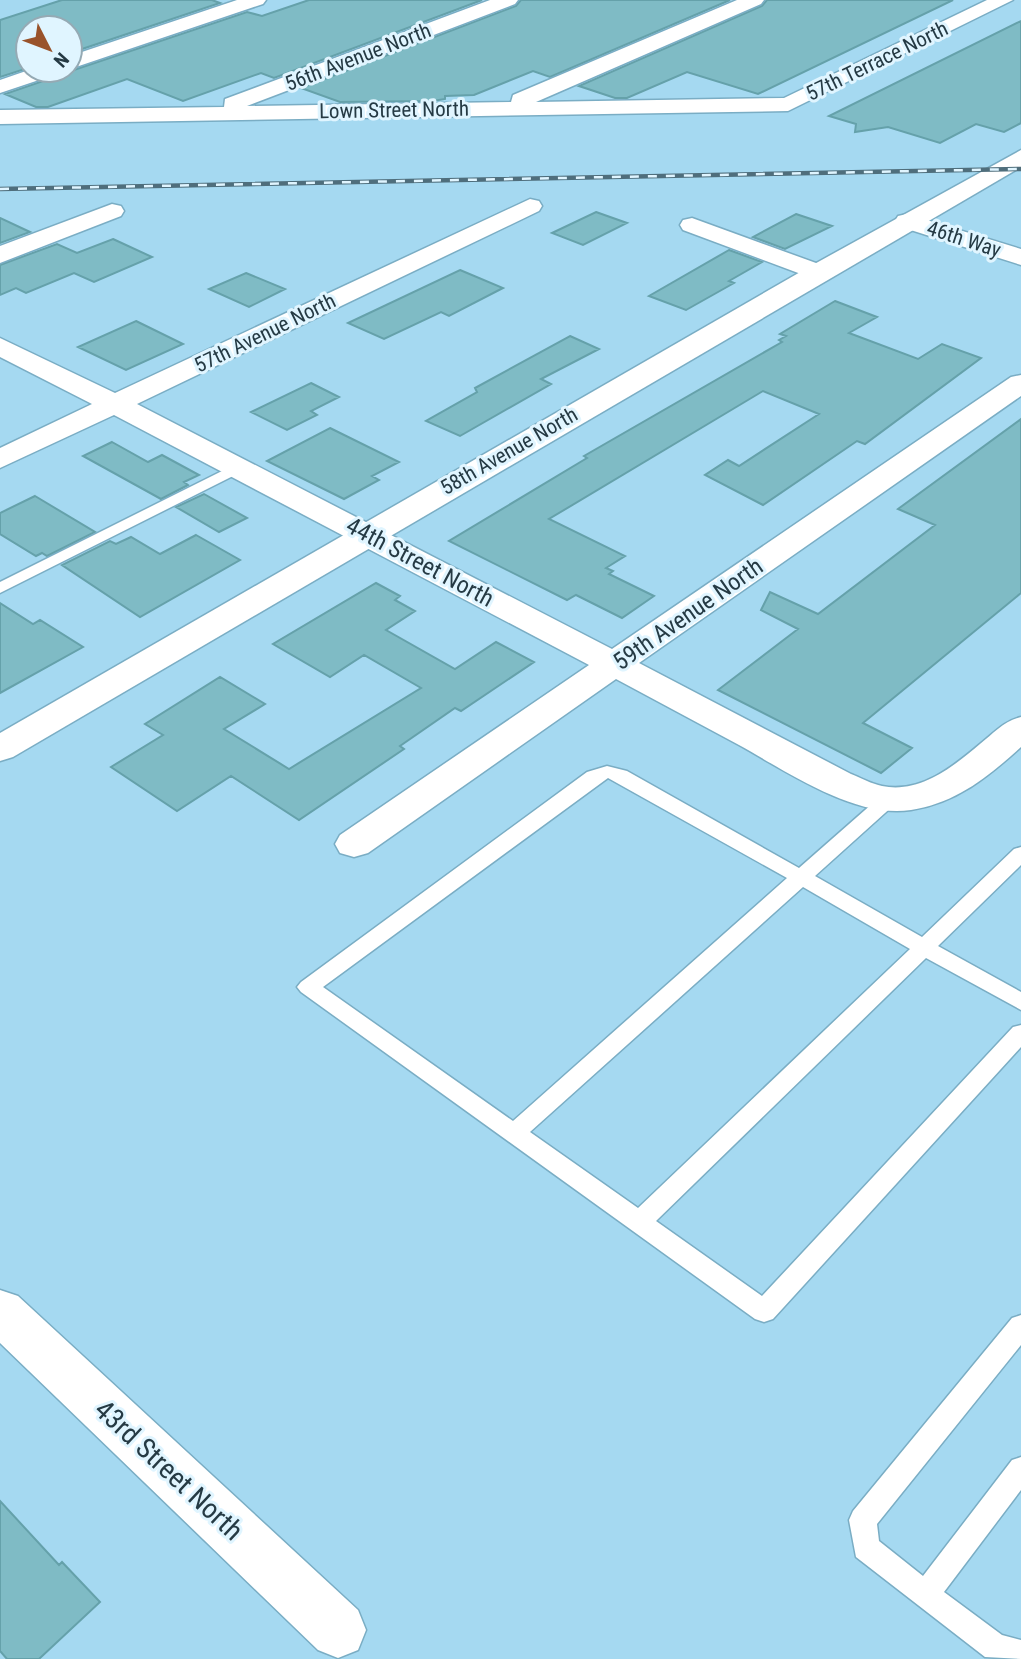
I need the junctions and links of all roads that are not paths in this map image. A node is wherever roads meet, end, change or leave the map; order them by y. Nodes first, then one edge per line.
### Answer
1 (256, 0) edge
2 (508, 0) edge
3 (754, 0) edge
4 (1003, 0) edge
5 (84, 58) edge
6 (788, 104) joint
7 (503, 108) junction
8 (208, 114) junction
9 (0, 117) edge
10 (1021, 157) edge
11 (530, 206) dead end
12 (112, 211) dead end
13 (907, 220) junction
14 (692, 225) dead end
15 (0, 255) edge
16 (1021, 257) edge
17 (818, 272) junction
18 (0, 346) edge
19 (1021, 383) edge
20 (113, 405) junction
21 (0, 459) edge
22 (237, 468) junction
23 (367, 533) junction
24 (0, 588) edge
25 (615, 665) junction
26 (1021, 728) edge
27 (0, 749) edge
28 (888, 800) junction
29 (355, 844) dead end
30 (1021, 855) edge
31 (800, 878) junction
32 (924, 947) junction
33 (1021, 1002) edge
34 (1021, 1033) edge
35 (514, 1133) junction
36 (640, 1221) junction
37 (0, 1311) edge
38 (1021, 1326) edge
39 (1021, 1469) edge
40 (925, 1595) junction
41 (338, 1630) dead end
42 (1021, 1654) edge

1 - 5 street
2 - 8 street, 56th Avenue North
3 - 7 street
4 - 6 street, 57th Terrace North
6 - 7 street, Lown Street North
7 - 8 street, Lown Street North
8 - 9 street, Lown Street North
10 - 13 street, 58th Avenue North
11 - 20 street, 57th Avenue North
12 - 15 street
13 - 16 street, 46th Way
13 - 17 street, 58th Avenue North
14 - 17 street
17 - 23 street, 58th Avenue North
18 - 20 street, 44th Street North
19 - 25 street, 59th Avenue North
20 - 21 street, 57th Avenue North
20 - 22 street, 44th Street North
22 - 23 street, 44th Street North
22 - 24 lane
23 - 25 street, 44th Street North
23 - 27 street, 58th Avenue North
25 - 28 street, 44th Street North
25 - 29 street, 59th Avenue North
26 - 28 street
28 - 31 lane
30 - 32 lane
31 - 32 lane
31 - 35 lane
31 - 35 lane
32 - 33 lane
32 - 36 lane
34 - 36 lane
35 - 36 lane
37 - 41 street, 43rd Street North
38 - 40 lane
39 - 40 lane
40 - 42 lane

